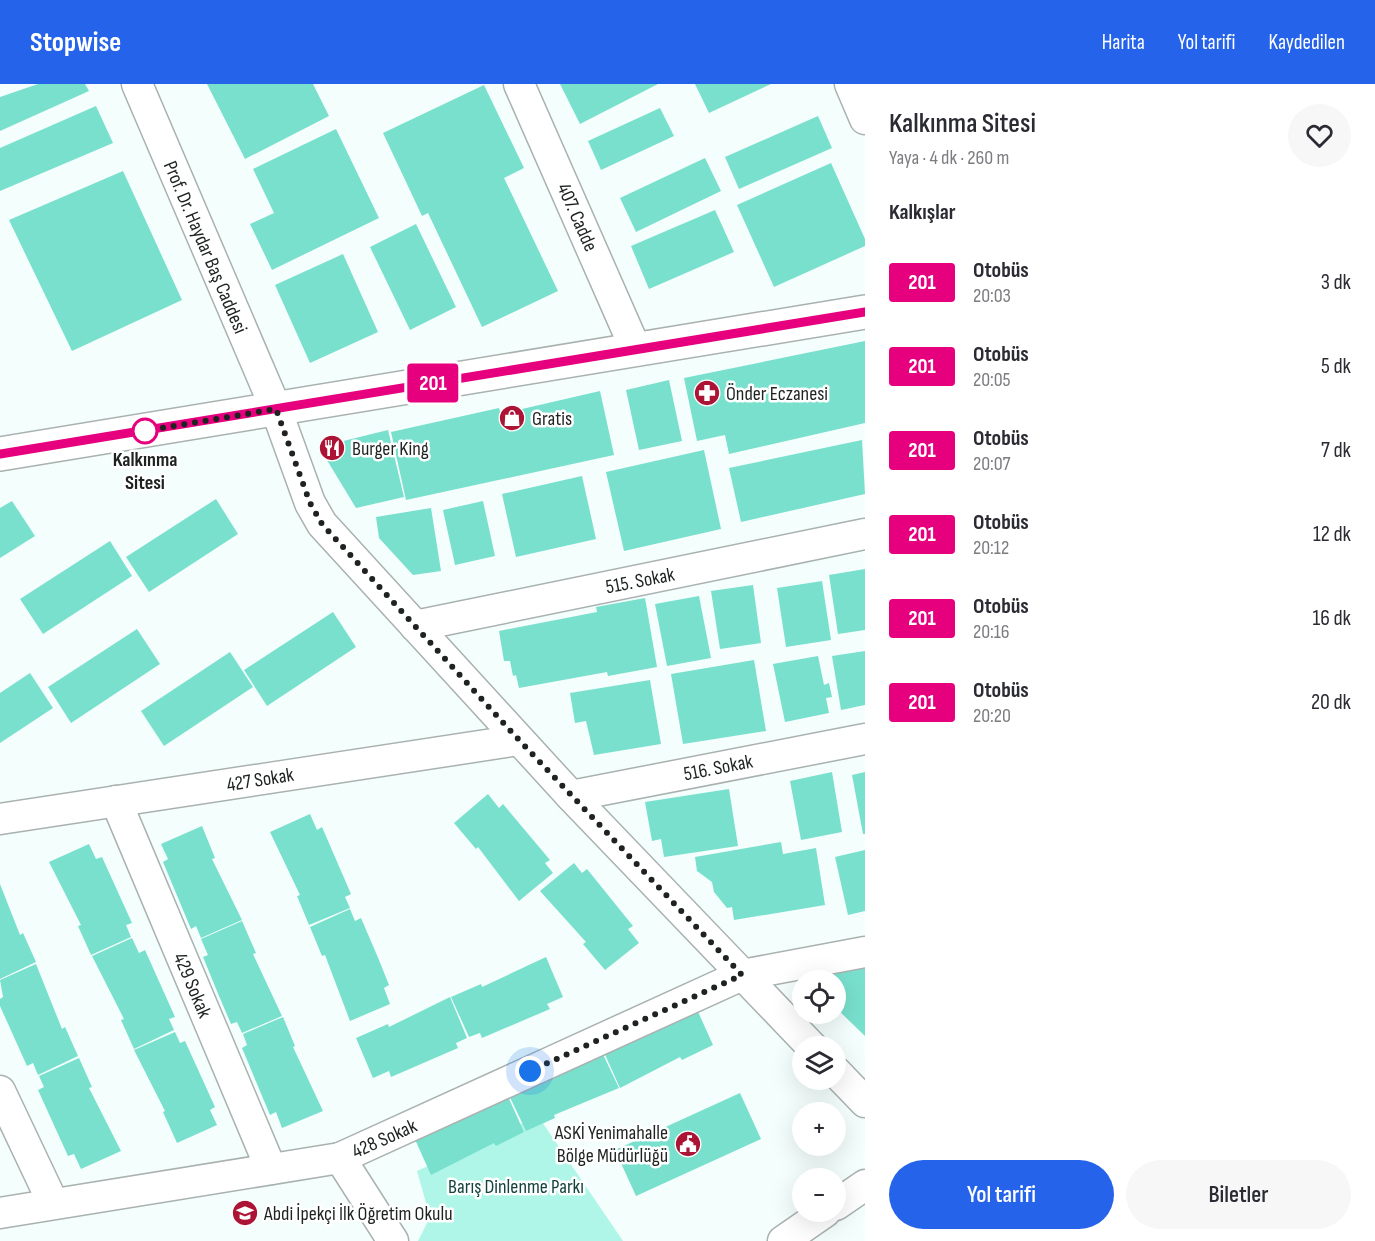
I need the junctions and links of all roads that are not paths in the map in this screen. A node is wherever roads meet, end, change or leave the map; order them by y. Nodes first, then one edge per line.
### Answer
1 (137, 84) edge
2 (519, 84) edge
3 (850, 84) edge
4 (865, 119) edge
5 (865, 312) edge
6 (636, 350) junction
7 (276, 409) junction
8 (0, 454) edge
9 (865, 534) edge
10 (415, 626) junction
11 (865, 739) edge
12 (519, 740) junction
13 (571, 796) junction
14 (116, 801) junction
15 (0, 819) edge
16 (865, 952) edge
17 (742, 975) junction
18 (801, 1036) edge
19 (846, 1082) edge
20 (0, 1090) edge
21 (865, 1102) edge
22 (339, 1158) junction
23 (270, 1169) junction
24 (865, 1185) edge
25 (846, 1198) edge
26 (53, 1203) junction
27 (0, 1213) edge
28 (811, 1222) edge
29 (393, 1241) edge
30 (783, 1241) edge

1 - 7 street, Prof. Dr. Haydar Baş Caddesi
2 - 6 street, 407. Cadde
3 - 4 street
5 - 6 main road
6 - 7 main road
7 - 8 main road
7 - 10 street, Prof. Dr. Haydar Baş Caddesi
9 - 10 street, 515. Sokak
10 - 12 street, Prof. Dr. Haydar Baş Caddesi
11 - 13 street, 516. Sokak
12 - 13 street, Prof. Dr. Haydar Baş Caddesi
12 - 14 street, 427 Sokak
13 - 17 street, Prof. Dr. Haydar Baş Caddesi
14 - 15 street, 427 Sokak
14 - 23 street, 429 Sokak
16 - 17 street, 428 Sokak
17 - 18 street, Prof. Dr. Haydar Baş Caddesi
17 - 22 street, 428 Sokak
19 - 21 street
20 - 26 street
22 - 23 street, 428 Sokak
22 - 29 street
23 - 26 street, 428 Sokak
24 - 25 street
26 - 27 street, 428 Sokak
28 - 30 street

